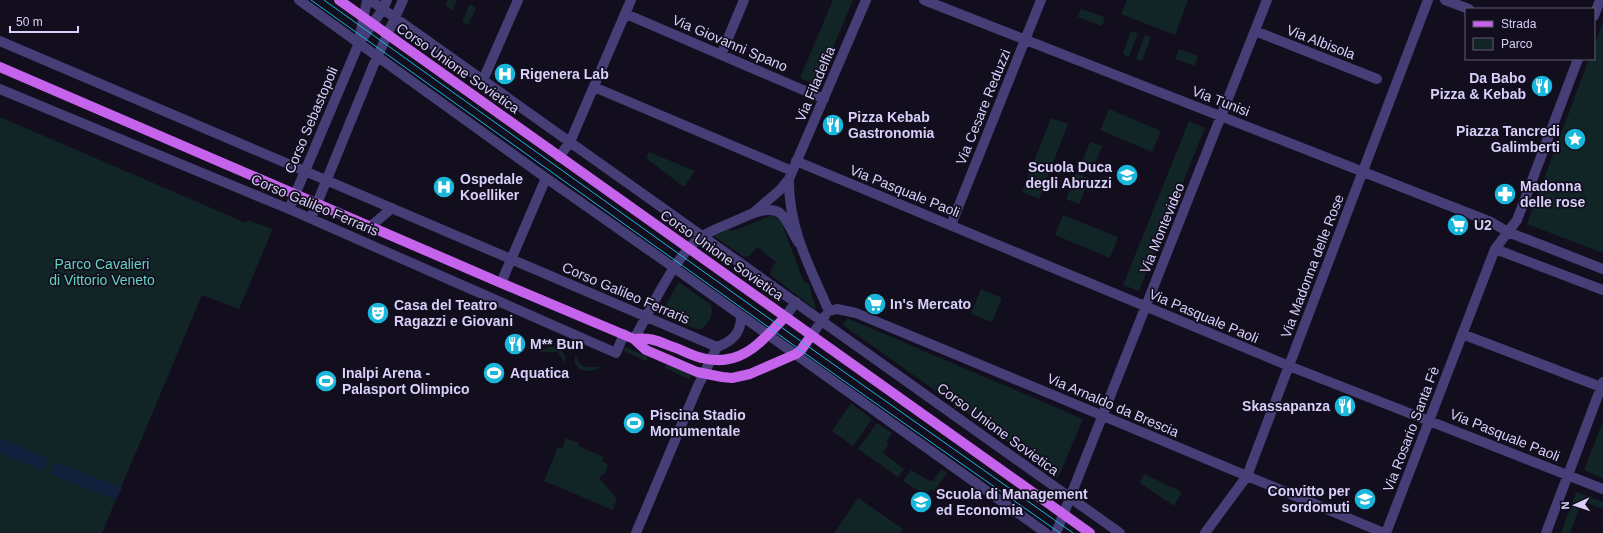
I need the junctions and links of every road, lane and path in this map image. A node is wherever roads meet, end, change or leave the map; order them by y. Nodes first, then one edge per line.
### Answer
1 (299, 0) edge
2 (339, 0) edge
3 (368, 0) edge
4 (403, 0) edge
5 (518, 0) edge
6 (631, 0) edge
7 (744, 0) edge
8 (866, 0) edge
9 (924, 0) edge
10 (1041, 0) edge
11 (1267, 0) edge
12 (1428, 0) edge
13 (1445, 0) edge
14 (1600, 0) edge
15 (385, 5) edge
16 (1466, 8) edge
17 (1595, 13) edge
18 (626, 14) junction
19 (363, 18) junction
20 (395, 18) junction
21 (379, 30) junction
22 (1255, 31) junction
23 (1025, 40) junction
24 (0, 41) edge
25 (359, 43) junction
26 (721, 55) junction
27 (378, 56) junction
28 (1578, 60) edge
29 (0, 67) edge
30 (1377, 79) dead end
31 (483, 80) junction
32 (594, 87) junction
33 (0, 89) edge
34 (824, 99) junction
35 (1221, 116) junction
36 (570, 142) junction
37 (559, 157) junction
38 (796, 162) junction
39 (305, 171) junction
40 (1363, 172) junction
41 (791, 175) junction
42 (546, 178) junction
43 (326, 180) junction
44 (295, 193) junction
45 (317, 202) junction
46 (392, 208) junction
47 (289, 209) junction
48 (753, 213) junction
49 (311, 218) junction
50 (952, 225) junction
51 (371, 226) junction
52 (1508, 232) junction
53 (702, 236) junction
54 (799, 243) junction
55 (688, 248) junction
56 (1495, 249) junction
57 (511, 259) junction
58 (674, 267) junction
59 (1603, 269) edge
60 (501, 283) junction
61 (1603, 290) edge
62 (796, 302) junction
63 (1146, 307) junction
64 (829, 311) junction
65 (741, 316) junction
66 (646, 317) junction
67 (785, 317) junction
68 (822, 320) junction
69 (624, 334) junction
70 (768, 334) junction
71 (1462, 334) junction
72 (811, 336) junction
73 (634, 339) junction
74 (717, 348) junction
75 (796, 354) junction
76 (711, 360) junction
77 (1289, 366) junction
78 (704, 374) junction
79 (1602, 384) edge
80 (1103, 416) junction
81 (1429, 421) junction
82 (1247, 476) junction
83 (1568, 476) junction
84 (1603, 489) edge
85 (1070, 497) junction
86 (1064, 514) junction
87 (636, 533) edge
88 (1046, 533) edge
89 (1056, 533) edge
90 (1090, 533) edge
91 (1120, 533) edge
92 (1206, 533) edge
93 (1385, 533) edge
94 (1546, 533) edge

1 - 25 street
2 - 19 main road, Corso Unione Sovietica
3 - 15 street, Corso Unione Sovietica
3 - 19 street, Corso Sebastopoli
4 - 20 street, Corso Sebastopoli
5 - 31 street
6 - 18 street
7 - 26 street
8 - 34 street, Via Filadelfia
9 - 23 street, Via Tunisi
10 - 23 street, Via Cesare Reduzzi
11 - 22 street, Via Montevideo
12 - 40 street, Via Madonna delle Rose
13 - 16 street
14 - 17 street
15 - 20 street, Corso Unione Sovietica
15 - 21 street, Corso Sebastopoli
18 - 26 street, Via Giovanni Spano
18 - 32 street
19 - 21 main road, Corso Unione Sovietica
19 - 25 street, Corso Sebastopoli
20 - 21 street, Corso Sebastopoli
20 - 31 street, Corso Unione Sovietica
21 - 25 street, Corso Sebastopoli
21 - 27 street, Corso Sebastopoli
21 - 37 main road, Corso Unione Sovietica
22 - 30 street, Via Albisola
22 - 35 street, Via Montevideo
23 - 35 street, Via Tunisi
23 - 50 street, Via Cesare Reduzzi
24 - 39 street, Corso Galileo Ferraris
25 - 27 street
25 - 39 street, Corso Sebastopoli
26 - 34 street, Via Giovanni Spano
27 - 42 street
27 - 43 street, Corso Sebastopoli
28 - 52 street
29 - 44 main road, Corso Galileo Ferraris
31 - 36 street, Corso Unione Sovietica
32 - 36 street
32 - 41 street
33 - 47 street, Corso Galileo Ferraris
34 - 38 street, Via Filadelfia
35 - 40 street, Via Tunisi
35 - 63 street, Via Montevideo
36 - 37 street
36 - 53 street, Corso Unione Sovietica
37 - 55 main road, Corso Unione Sovietica
38 - 41 street, Via Filadelfia
38 - 50 street, Via Pasquale Paoli
39 - 43 street, Corso Galileo Ferraris
39 - 44 street, Corso Sebastopoli
40 - 52 street, Via Tunisi
40 - 77 street, Via Madonna delle Rose
41 - 48 street
41 - 54 street
42 - 57 street
42 - 58 street
43 - 45 street, Corso Sebastopoli
43 - 46 street, Corso Galileo Ferraris
44 - 45 main road, Corso Galileo Ferraris
44 - 47 street, Corso Sebastopoli
45 - 49 street, Corso Sebastopoli
45 - 51 main road, Corso Galileo Ferraris
46 - 51 street, Corso Galileo Ferraris
46 - 57 street, Corso Galileo Ferraris
47 - 49 street, Corso Galileo Ferraris
48 - 53 street
48 - 54 street
49 - 69 street, Corso Galileo Ferraris
50 - 63 street, Via Pasquale Paoli
51 - 60 main road, Corso Galileo Ferraris
52 - 56 street, Via Rosario Santa Fè
52 - 59 street
53 - 55 street
53 - 62 street, Corso Unione Sovietica
54 - 64 street
55 - 58 street
55 - 67 main road, Corso Unione Sovietica
56 - 61 street
56 - 71 street, Via Rosario Santa Fè
57 - 60 street
57 - 66 street, Corso Galileo Ferraris
58 - 65 street
58 - 66 street
60 - 69 main road, Corso Galileo Ferraris
62 - 67 street
62 - 68 street, Corso Unione Sovietica
63 - 77 street, Via Pasquale Paoli
63 - 80 street, Via Montevideo
64 - 68 street
64 - 80 street, Via Arnaldo da Brescia
65 - 70 street
65 - 74 street
66 - 73 street
66 - 74 street, Corso Galileo Ferraris
67 - 70 main road
67 - 72 main road, Corso Unione Sovietica
68 - 72 street
68 - 85 street, Corso Unione Sovietica
69 - 73 main road, Corso Galileo Ferraris
70 - 75 street
70 - 76 main road
71 - 79 street
71 - 81 street, Via Rosario Santa Fè
72 - 75 main road
72 - 86 main road, Corso Unione Sovietica
73 - 76 main road
73 - 78 main road
74 - 76 street
75 - 78 main road
75 - 88 street
76 - 78 street
77 - 81 street, Via Pasquale Paoli
77 - 82 street, Via Madonna delle Rose
78 - 87 street
79 - 83 street
80 - 82 street, Via Arnaldo da Brescia
80 - 85 street, Via Montevideo
81 - 83 street, Via Pasquale Paoli
81 - 93 street, Via Rosario Santa Fè
82 - 92 street, Via Madonna delle Rose
82 - 93 street, Via Arnaldo da Brescia
83 - 84 street, Via Pasquale Paoli
83 - 94 street
85 - 86 street, Via Montevideo
85 - 91 street, Corso Unione Sovietica
86 - 89 street, Via Montevideo
86 - 90 main road, Corso Unione Sovietica

